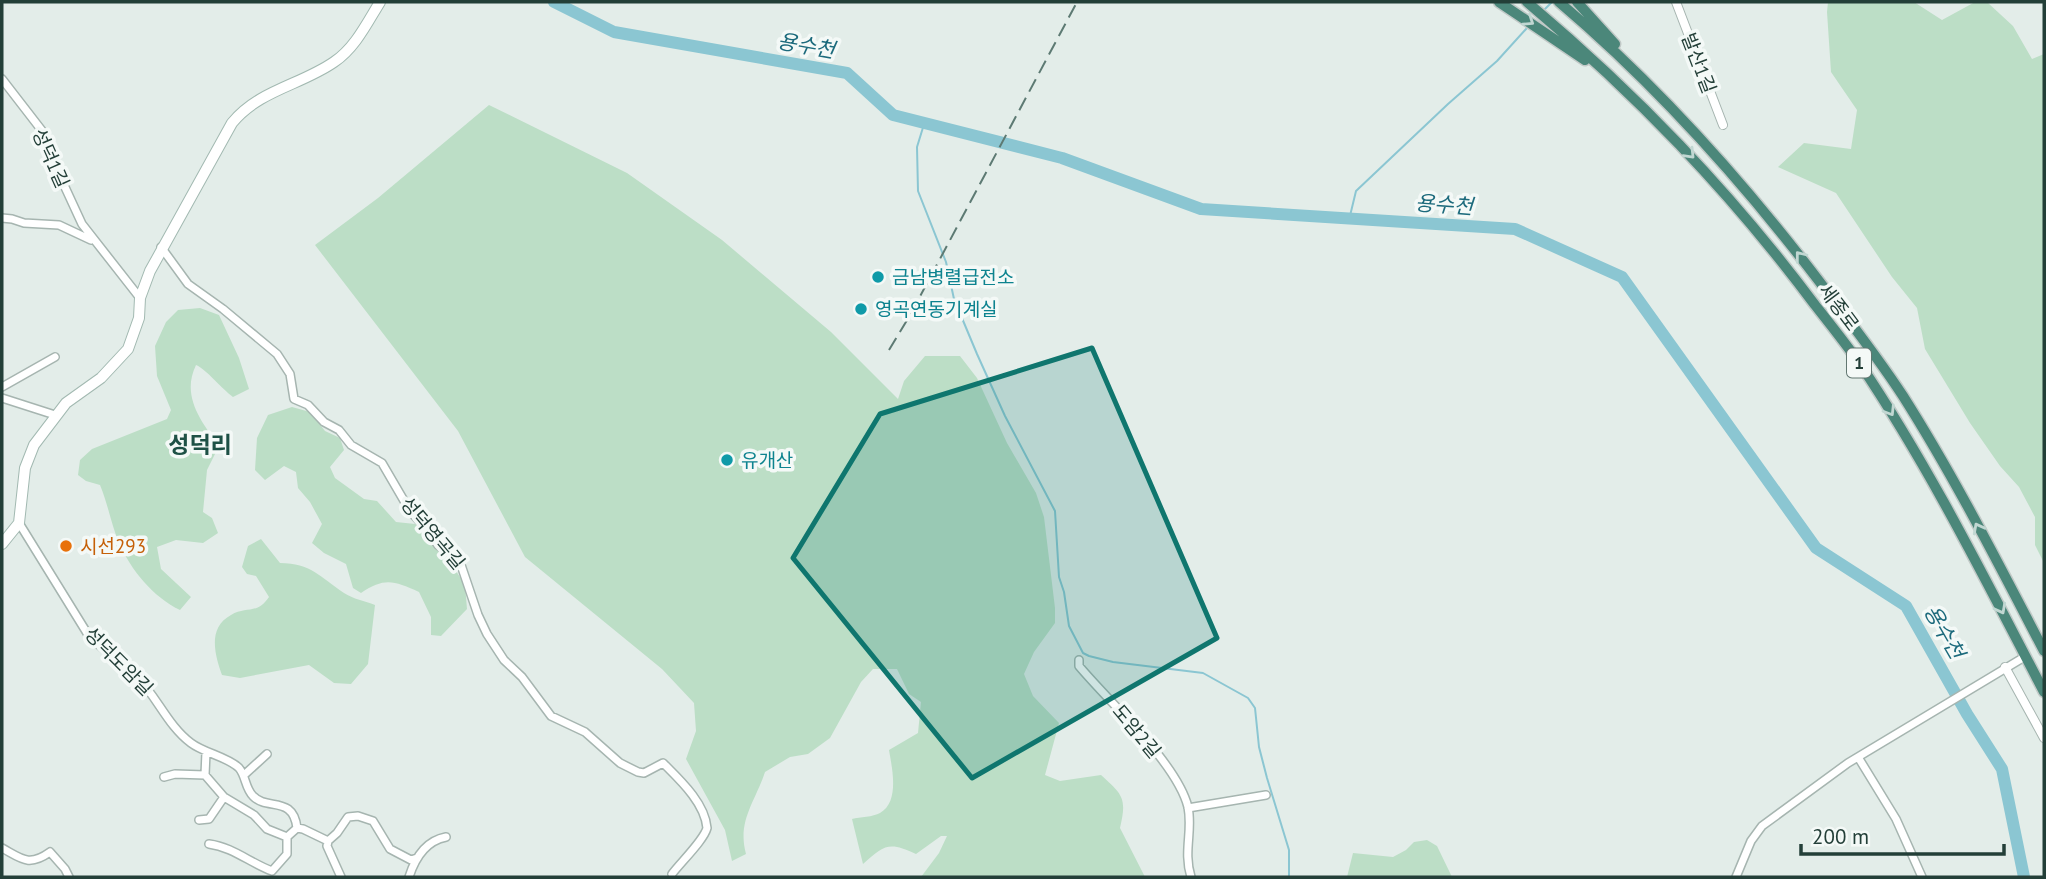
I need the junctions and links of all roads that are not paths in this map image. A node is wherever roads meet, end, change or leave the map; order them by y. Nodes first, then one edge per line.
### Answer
1 (380, 2) edge
2 (1527, 2) edge
3 (1559, 2) edge
4 (1677, 2) edge
5 (1501, 3) edge
6 (1577, 6) edge
7 (1557, 34) junction
8 (2, 79) edge
9 (1723, 125) dead end
10 (2, 218) edge
11 (93, 242) junction
12 (162, 247) junction
13 (140, 298) junction
14 (55, 358) dead end
15 (2, 387) edge
16 (2, 398) edge
17 (55, 415) junction
18 (19, 523) junction
19 (2, 544) edge
20 (2044, 649) edge
21 (2025, 656) junction
22 (1079, 660) dead end
23 (2005, 667) junction
24 (2044, 692) edge
25 (2044, 738) edge
26 (206, 752) junction
27 (267, 754) dead end
28 (1858, 757) junction
29 (205, 775) junction
30 (243, 775) junction
31 (164, 777) dead end
32 (1266, 796) dead end
33 (224, 797) junction
34 (1188, 808) junction
35 (200, 820) dead end
36 (296, 828) junction
37 (287, 837) junction
38 (446, 837) dead end
39 (328, 841) junction
40 (209, 844) dead end
41 (2, 848) edge
42 (417, 858) junction
43 (337, 873) edge
44 (672, 874) dead end
45 (69, 877) edge
46 (341, 877) edge
47 (409, 877) edge
48 (1191, 877) edge
49 (1736, 877) edge
50 (1922, 877) edge

1 - 12 main road
2 - 7 highway, 세종로 / 1
3 - 6 highway, 세종로 / 1
4 - 9 street, 발산1길
5 -> 7 highway
20 -> 6 highway, 세종로 / 1
7 -> 21 highway, 세종로 / 1
8 - 11 street, 성덕1길
10 - 11 street, 성덕1길
11 - 13 street, 성덕1길
12 - 13 main road
12 - 44 street, 성덕영곡길
13 - 17 main road
14 - 15 street
16 - 17 street
17 - 18 main road
18 - 19 main road
18 - 26 street, 성덕도암길
21 - 23 street
21 - 24 highway, 세종로 / 1
22 - 34 street, 도암2길
23 - 25 street
23 - 28 street
26 - 29 street
26 - 30 street, 성덕도암길
27 - 30 street
28 - 49 street
28 - 50 street
29 - 31 street
29 - 33 street
30 - 36 street, 성덕도암길
32 - 34 street
33 - 35 street
33 - 37 street
34 - 48 street, 도암2길
36 - 37 street
36 - 39 street, 성덕도암길
37 - 40 street
38 - 42 street
39 - 42 street
39 - 43 street
41 - 45 street
42 - 47 street
43 - 46 street

